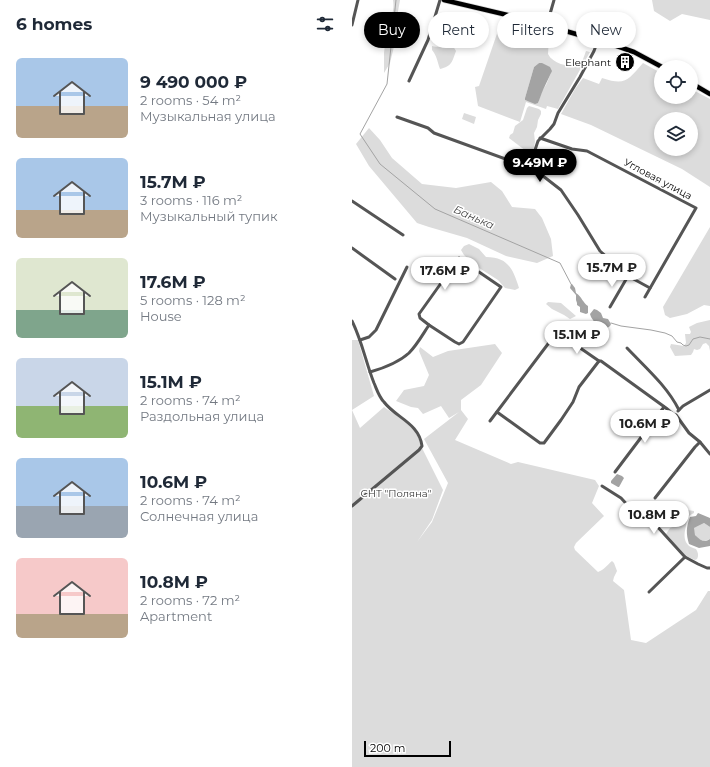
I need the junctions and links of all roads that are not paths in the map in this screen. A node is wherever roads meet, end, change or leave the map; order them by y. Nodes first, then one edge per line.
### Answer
1 (358, 0) edge
2 (440, 0) edge
3 (444, 0) edge
4 (554, 0) edge
5 (551, 12) edge
6 (497, 13) edge
7 (352, 25) edge
8 (595, 48) edge
9 (622, 48) edge
10 (654, 63) edge
11 (410, 81) dead end
12 (699, 87) joint
13 (710, 91) edge
14 (710, 94) edge
15 (397, 117) dead end
16 (540, 138) junction
17 (528, 168) junction
18 (352, 201) edge
19 (403, 235) dead end
20 (352, 248) edge
21 (459, 258) dead end
22 (407, 267) dead end
23 (479, 272) dead end
24 (628, 276) junction
25 (395, 279) dead end
26 (650, 288) junction
27 (645, 297) dead end
28 (610, 307) dead end
29 (352, 321) edge
30 (429, 325) junction
31 (360, 340) junction
32 (627, 348) dead end
33 (599, 361) junction
34 (370, 372) junction
35 (710, 390) edge
36 (664, 407) junction
37 (679, 410) junction
38 (497, 412) junction
39 (676, 414) junction
40 (490, 421) dead end
41 (700, 442) junction
42 (710, 454) edge
43 (615, 472) dead end
44 (602, 486) dead end
45 (655, 498) dead end
46 (352, 506) edge
47 (685, 557) junction
48 (710, 568) edge
49 (649, 592) dead end

1 - 7 street
2 - 11 street
3 - 6 main road
4 - 5 street
8 - 16 street
9 - 10 main road
12 - 13 main road
12 - 14 main road
15 - 17 street
16 - 17 street
16 - 26 street, Угловая улица
17 - 24 street
18 - 19 street
20 - 25 street
21 - 30 street
22 - 31 street
23 - 30 street
24 - 26 street
24 - 28 street
26 - 27 street, Угловая улица
29 - 31 street
30 - 34 street
31 - 34 street
32 - 37 street
33 - 36 street
33 - 38 street
33 - 38 street
34 - 46 street
35 - 37 street
36 - 39 street
36 - 43 street
37 - 39 street
38 - 40 street
39 - 41 street
41 - 42 street
41 - 45 street
44 - 47 street
47 - 48 street
47 - 49 street

